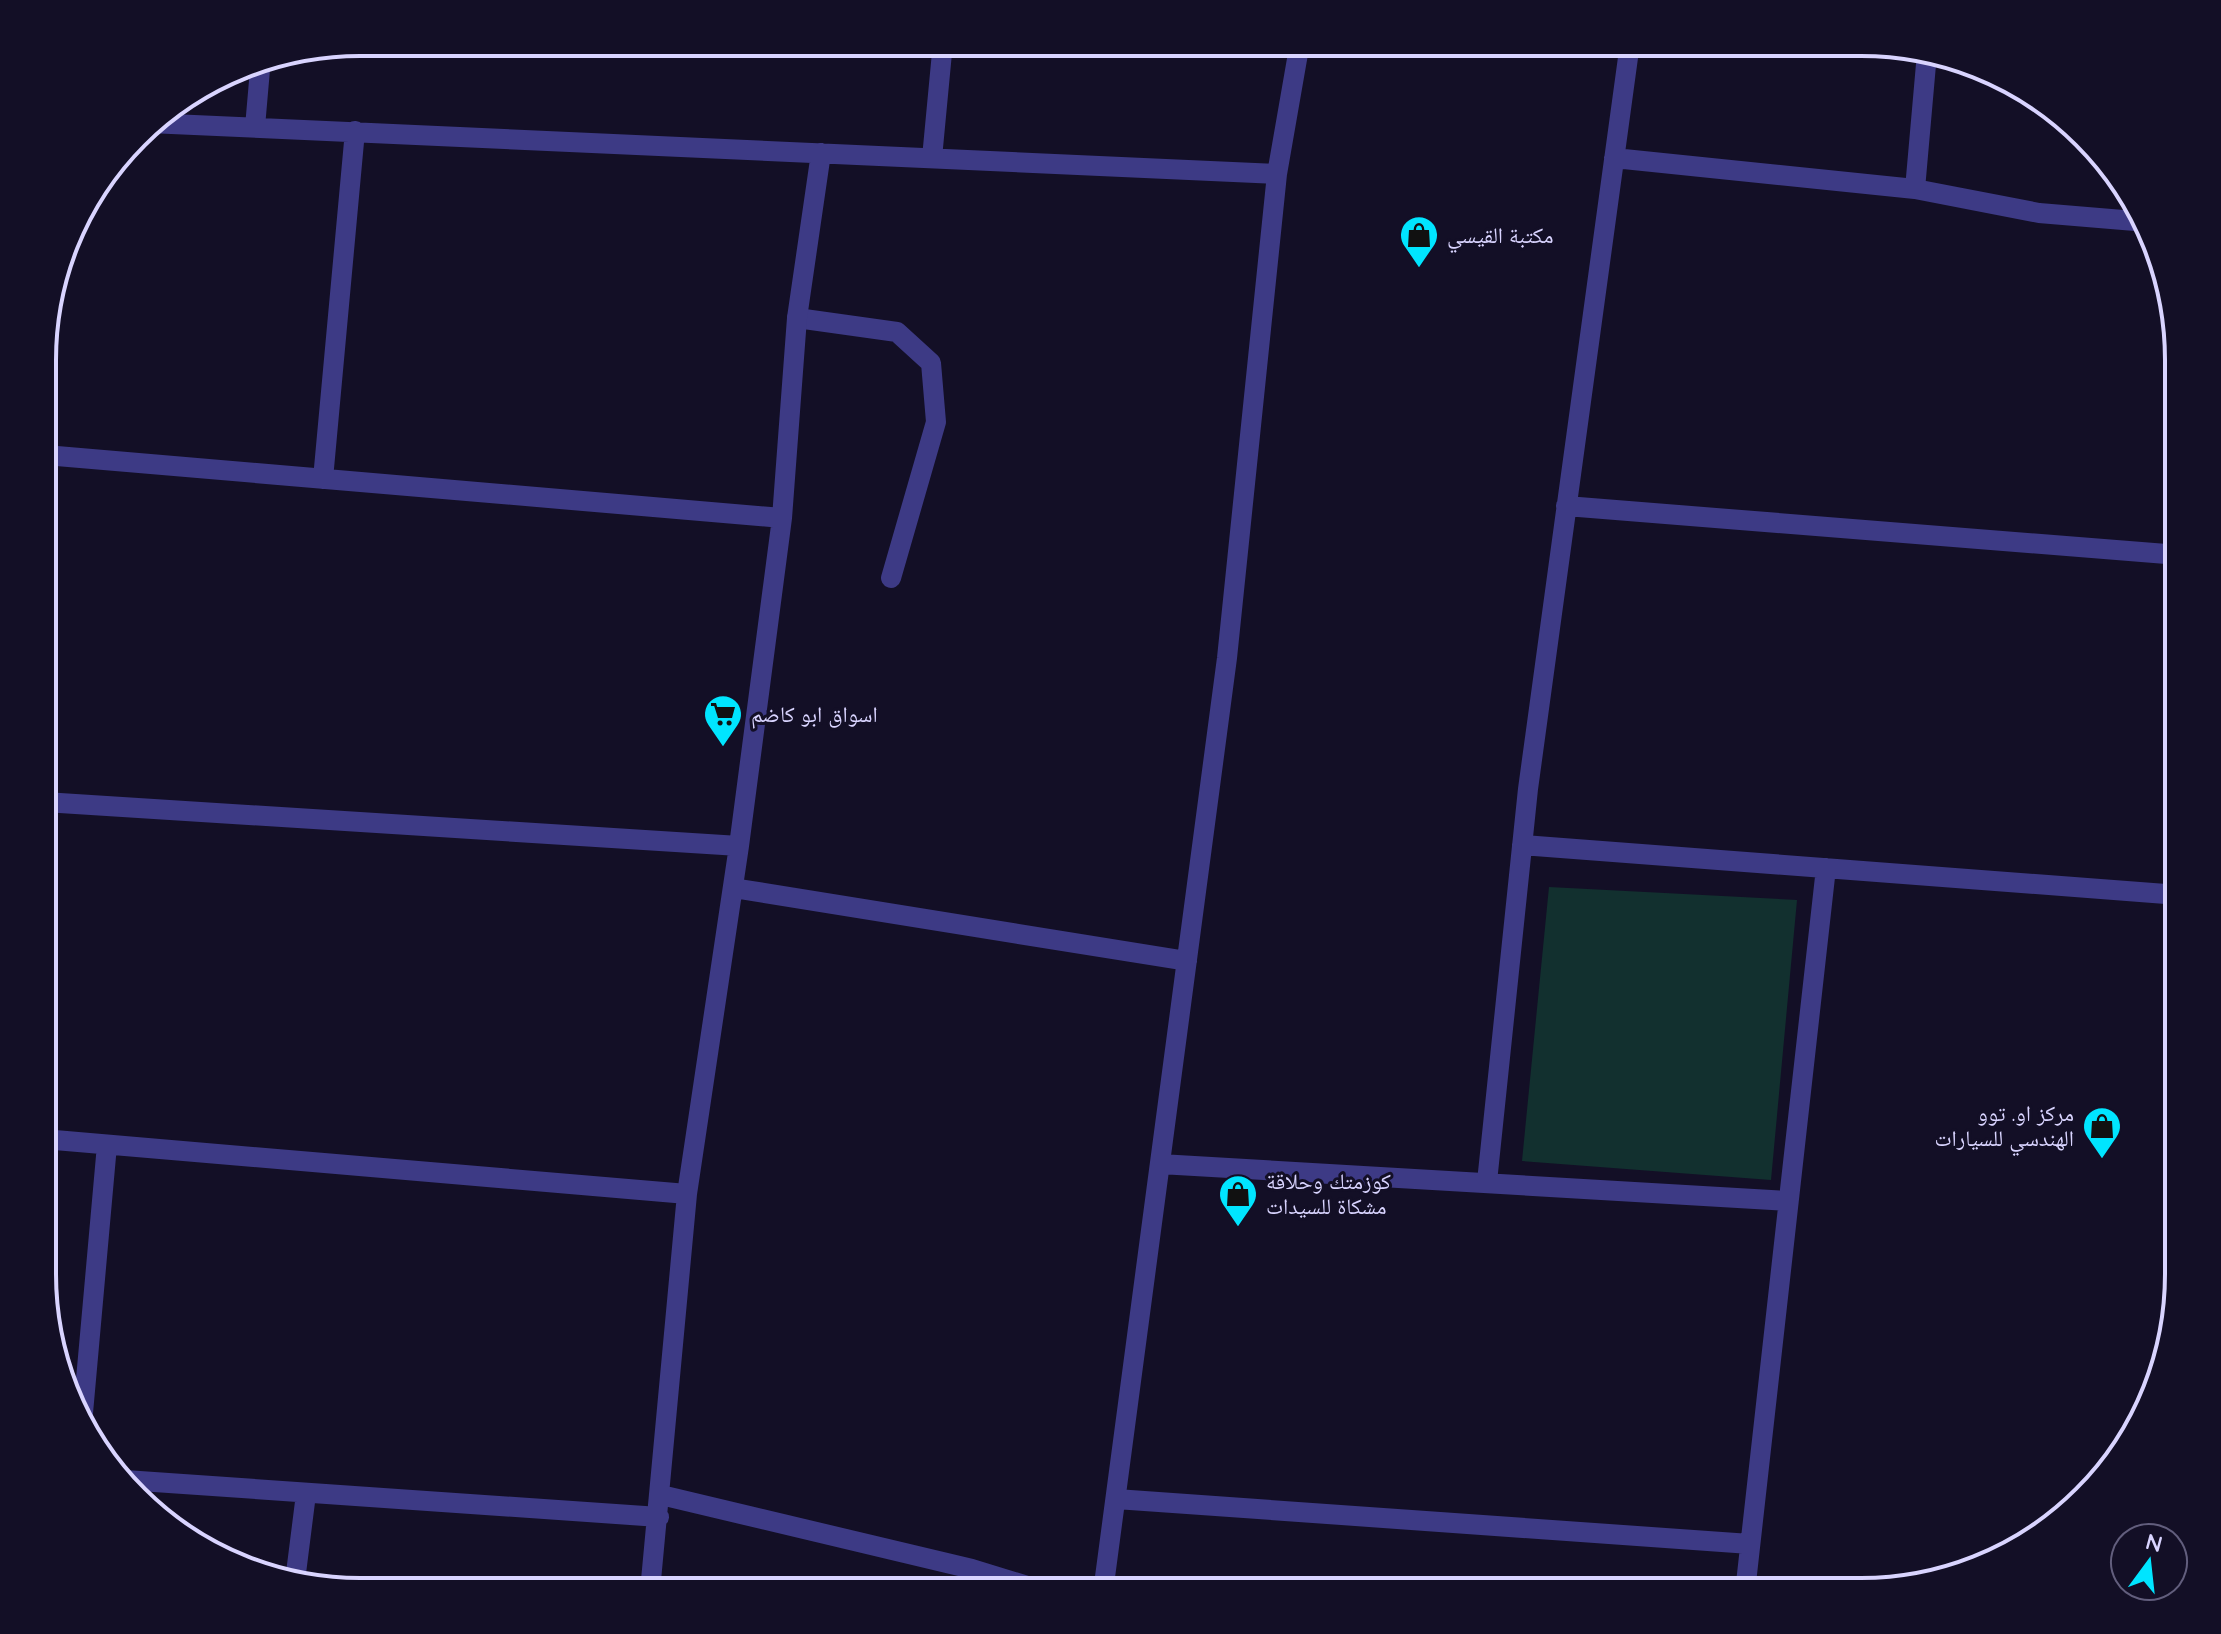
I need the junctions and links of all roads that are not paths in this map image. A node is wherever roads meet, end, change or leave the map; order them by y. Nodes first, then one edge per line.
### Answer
1 (942, 56) edge
2 (1298, 56) edge
3 (1628, 56) edge
4 (1926, 63) edge
5 (260, 73) edge
6 (169, 124) edge
7 (255, 127) junction
8 (355, 131) junction
9 (821, 153) junction
10 (932, 158) junction
11 (1614, 158) junction
12 (1277, 174) junction
13 (1915, 189) junction
14 (2131, 221) edge
15 (797, 318) junction
16 (56, 456) edge
17 (323, 479) junction
18 (1566, 506) junction
19 (782, 518) junction
20 (2165, 554) edge
21 (891, 578) dead end
22 (56, 803) edge
23 (1522, 845) junction
24 (739, 846) junction
25 (1826, 868) junction
26 (733, 888) junction
27 (2165, 894) edge
28 (1187, 961) junction
29 (56, 1140) edge
30 (107, 1145) junction
31 (1160, 1164) junction
32 (1487, 1182) junction
33 (687, 1194) junction
34 (1788, 1201) junction
35 (84, 1401) edge
36 (138, 1481) edge
37 (306, 1494) junction
38 (661, 1495) junction
39 (1116, 1499) junction
40 (659, 1517) junction
41 (1750, 1544) junction
42 (296, 1571) edge
43 (652, 1578) edge
44 (1001, 1578) edge
45 (1105, 1578) edge
46 (1746, 1578) edge

1 - 10 street
2 - 12 street
3 - 11 street
4 - 13 street
5 - 7 street
6 - 7 street
7 - 8 street
8 - 9 street
8 - 17 street
9 - 10 street
9 - 15 street
10 - 12 street
11 - 13 street
11 - 18 street
12 - 28 street
13 - 14 street
15 - 19 street
15 - 21 street
16 - 17 street
17 - 19 street
18 - 20 street
18 - 23 street
19 - 24 street
22 - 24 street
23 - 25 street
23 - 32 street
24 - 26 street
25 - 27 street
25 - 34 street
26 - 28 street
26 - 33 street
28 - 31 street
29 - 30 street
30 - 33 street
30 - 35 street
31 - 32 street
31 - 39 street
32 - 34 street
33 - 38 street
34 - 41 street
36 - 37 street
37 - 40 street
37 - 42 street
38 - 40 street
38 - 44 street
39 - 41 street
39 - 45 street
40 - 43 street
41 - 46 street

